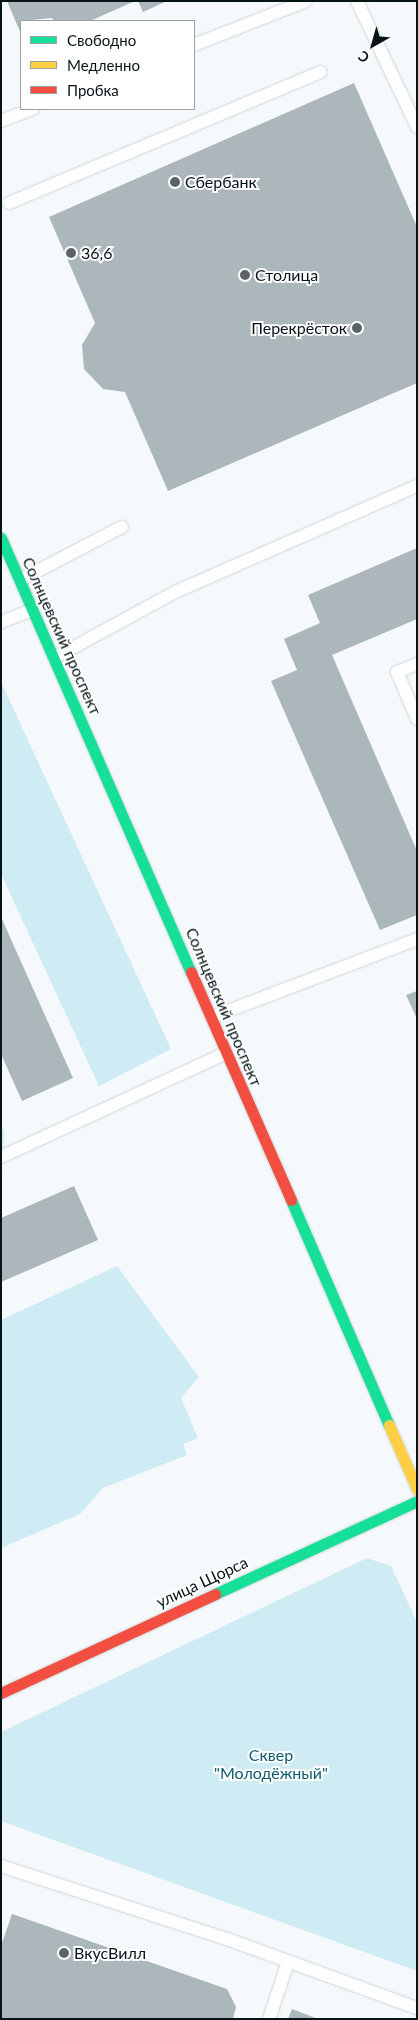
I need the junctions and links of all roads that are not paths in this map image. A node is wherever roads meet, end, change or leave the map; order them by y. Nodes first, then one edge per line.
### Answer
1 (306, 1) edge
2 (357, 1) edge
3 (195, 45) edge
4 (321, 72) dead end
5 (411, 98) edge
6 (30, 110) edge
7 (1, 121) edge
8 (417, 127) edge
9 (9, 203) dead end
10 (417, 486) edge
11 (122, 527) dead end
12 (1, 538) edge
13 (20, 580) junction
14 (32, 610) junction
15 (1, 622) edge
16 (54, 658) junction
17 (417, 664) edge
18 (417, 719) edge
19 (417, 939) edge
20 (212, 1018) junction
21 (226, 1053) junction
22 (1, 1157) edge
23 (417, 1489) edge
24 (417, 1501) edge
25 (1, 1693) edge
26 (1, 1866) edge
27 (288, 1962) junction
28 (417, 2008) edge
29 (269, 2019) edge

1 - 3 lane
2 - 5 lane
4 - 9 lane
5 - 8 lane
6 - 7 lane
10 - 16 lane
11 - 13 lane
12 - 13 street, Солнцевский проспект
13 - 14 street, Солнцевский проспект
14 - 15 lane
14 - 16 street, Солнцевский проспект
16 - 20 street, Солнцевский проспект
17 - 18 lane
19 - 20 lane
20 - 21 street, Солнцевский проспект
21 - 22 lane
21 - 23 street, Солнцевский проспект
24 - 25 street, улица Щорса
26 - 27 lane
27 - 28 lane
27 - 29 lane

